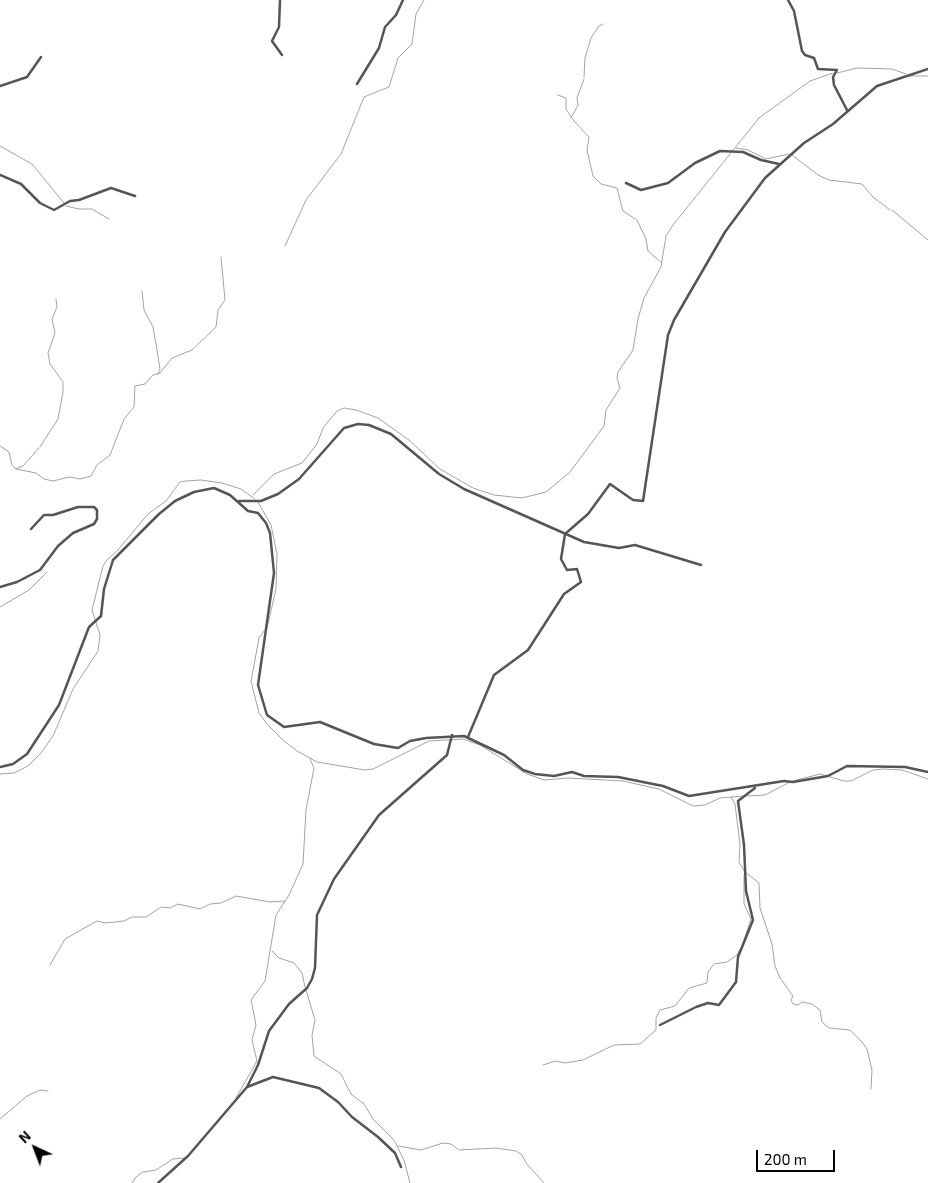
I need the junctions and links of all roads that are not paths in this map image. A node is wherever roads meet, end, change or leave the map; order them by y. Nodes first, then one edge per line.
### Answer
1 (280, 0) edge
2 (403, 0) edge
3 (788, 0) edge
4 (282, 55) dead end
5 (41, 57) dead end
6 (928, 69) edge
7 (357, 84) dead end
8 (0, 86) edge
9 (847, 110) junction
10 (779, 164) junction
11 (0, 174) edge
12 (626, 183) dead end
13 (135, 196) dead end
14 (239, 501) junction
15 (31, 529) dead end
16 (565, 534) junction
17 (701, 565) dead end
18 (0, 587) edge
19 (452, 735) junction
20 (468, 737) junction
21 (0, 767) edge
22 (928, 772) edge
23 (756, 786) junction
24 (660, 1025) dead end
25 (247, 1086) junction
26 (401, 1167) dead end
27 (158, 1183) edge

1 - 4 street
2 - 7 street
3 - 9 street
5 - 8 street
6 - 9 street
9 - 10 street
10 - 12 street
10 - 16 street
11 - 13 street
14 - 16 street
14 - 19 street
14 - 21 street
15 - 18 street
16 - 17 street
16 - 20 street
19 - 20 street
19 - 25 street
20 - 23 street
22 - 23 street
23 - 24 street
25 - 26 street
25 - 27 street

